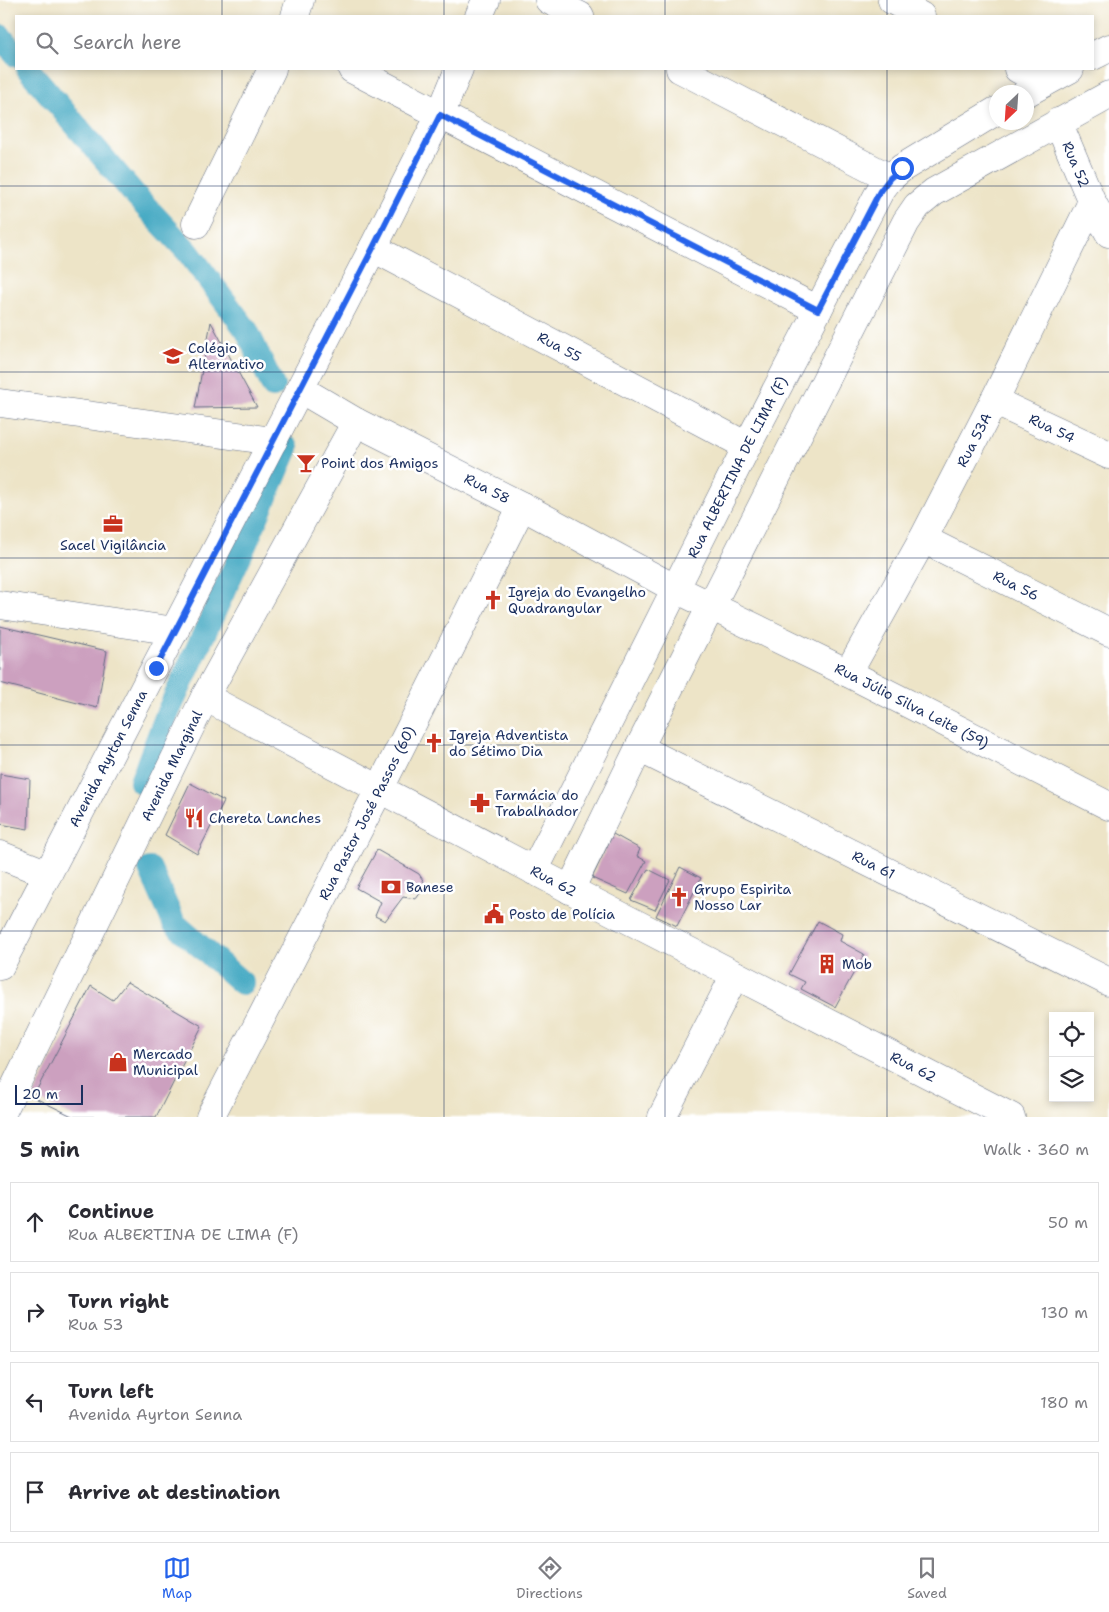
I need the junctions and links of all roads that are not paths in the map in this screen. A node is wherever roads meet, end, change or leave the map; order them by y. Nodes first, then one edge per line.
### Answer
1 (300, 0) edge
2 (486, 0) edge
3 (548, 0) edge
4 (892, 0) edge
5 (295, 15) edge
6 (480, 15) edge
7 (578, 15) edge
8 (920, 15) edge
9 (1109, 48) edge
10 (1094, 56) edge
11 (272, 70) edge
12 (354, 70) edge
13 (459, 70) edge
14 (682, 70) edge
15 (1019, 70) edge
16 (1068, 70) edge
17 (1035, 88) edge
18 (1109, 95) edge
19 (440, 115) junction
20 (989, 115) edge
21 (1058, 122) junction
22 (890, 178) junction
23 (1092, 202) junction
24 (196, 224) dead end
25 (1109, 233) edge
26 (373, 248) junction
27 (818, 310) junction
28 (300, 389) junction
29 (994, 401) junction
30 (0, 403) edge
31 (356, 422) junction
32 (273, 441) junction
33 (747, 446) junction
34 (1109, 455) edge
35 (522, 506) junction
36 (923, 539) junction
37 (676, 588) junction
38 (0, 605) edge
39 (712, 606) junction
40 (174, 631) junction
41 (1109, 632) edge
42 (848, 673) junction
43 (205, 697) junction
44 (639, 748) junction
45 (379, 790) junction
46 (1109, 806) edge
47 (0, 855) edge
48 (534, 871) junction
49 (48, 874) junction
50 (570, 890) junction
51 (0, 966) edge
52 (735, 975) junction
53 (1109, 982) edge
54 (0, 1117) edge
55 (210, 1117) edge
56 (662, 1117) edge
57 (1011, 1117) edge

1 - 5 street
2 - 6 street
3 - 7 street
4 - 8 street
9 - 10 street
11 - 24 street
12 - 19 street
13 - 19 street, Avenida Ayrton Senna
14 - 22 street
15 - 17 street
16 - 17 street
18 - 21 street
19 - 26 street, Avenida Ayrton Senna
19 - 27 street
20 - 22 street, Rua ALBERTINA DE LIMA (F)
21 - 23 street, Rua 52
21 - 39 street
22 - 27 street, Rua ALBERTINA DE LIMA (F)
23 - 25 street, Rua 52
23 - 29 street, Rua 53A
26 - 28 street, Avenida Ayrton Senna
26 - 33 street, Rua 55
27 - 33 street, Rua ALBERTINA DE LIMA (F)
28 - 31 street, Rua 58
28 - 32 street, Avenida Ayrton Senna
29 - 34 street, Rua 54
29 - 36 street, Rua 53A
30 - 32 street
31 - 35 street, Rua 58
31 - 43 street, Avenida Marginal
32 - 40 street, Avenida Ayrton Senna
33 - 37 street, Rua ALBERTINA DE LIMA (F)
35 - 37 street, Rua 58
35 - 45 street, Rua Pastor José Passos (60)
36 - 41 street, Rua 56
36 - 42 street, Rua 53A
37 - 39 street, Rua 58
37 - 48 street, Rua ALBERTINA DE LIMA (F)
38 - 40 street
39 - 42 street, Rua Júlio Silva Leite (59)
39 - 44 street
40 - 49 street, Avenida Ayrton Senna
42 - 46 street, Rua Júlio Silva Leite (59)
43 - 45 street, Rua 62
43 - 54 street, Avenida Marginal
44 - 50 street
44 - 53 street, Rua 61
45 - 48 street, Rua 62
45 - 55 street, Rua Pastor José Passos (60)
47 - 49 street
48 - 50 street, Rua 62
49 - 51 street, Avenida Ayrton Senna
50 - 52 street, Rua 62
52 - 56 street
52 - 57 street, Rua 62

